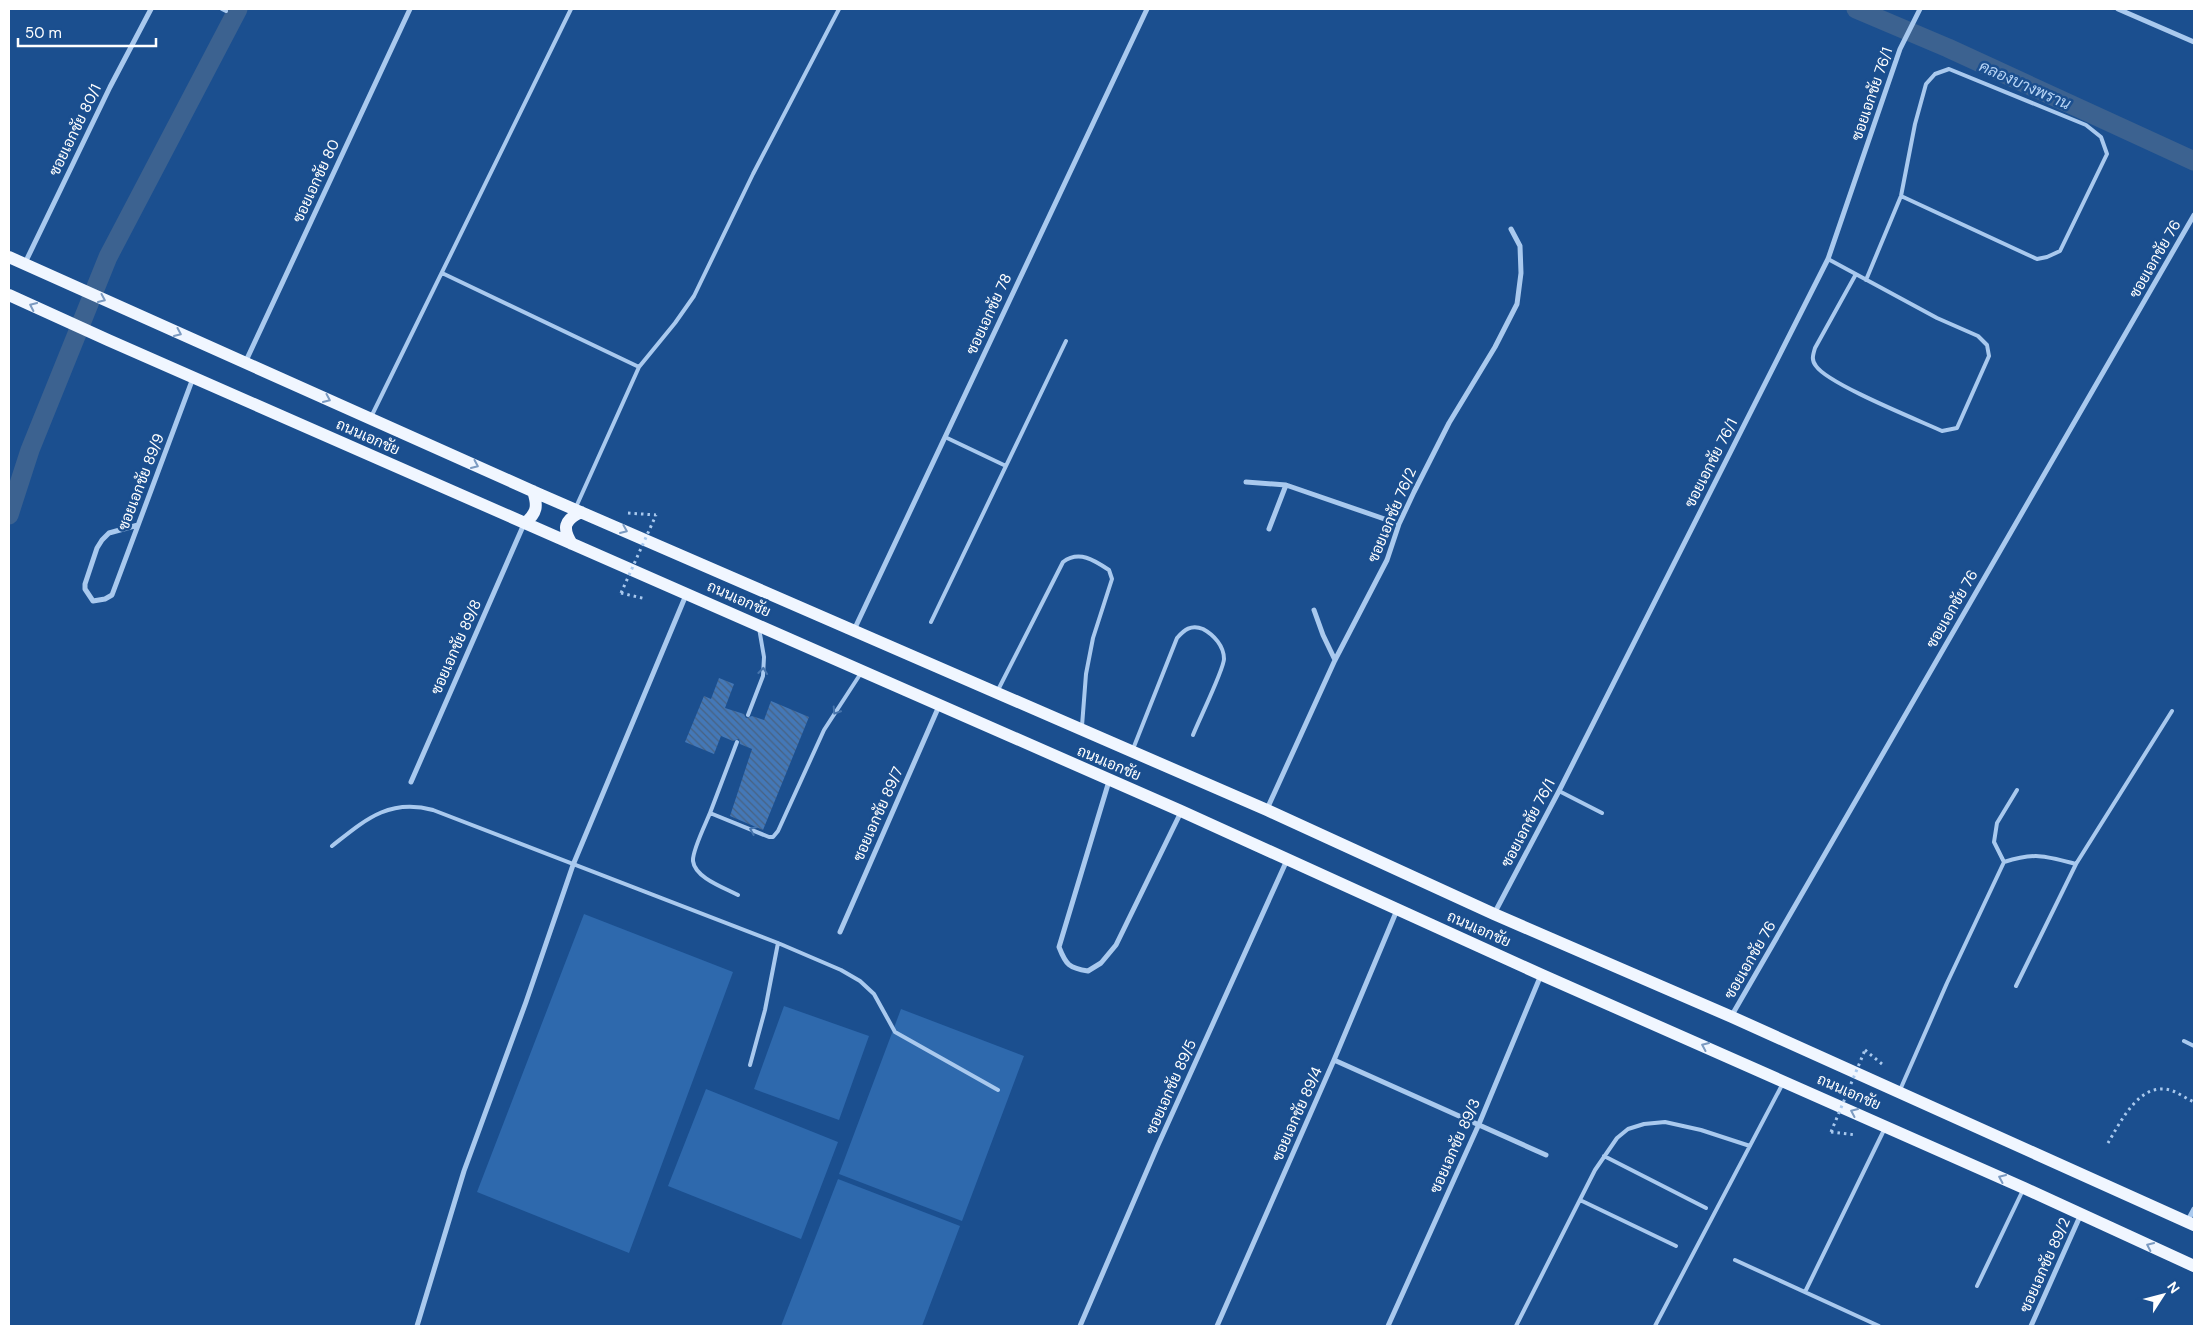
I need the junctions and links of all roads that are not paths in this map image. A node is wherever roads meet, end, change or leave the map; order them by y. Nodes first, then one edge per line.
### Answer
1 (151, 9) edge
2 (410, 9) edge
3 (571, 9) edge
4 (839, 9) edge
5 (1147, 9) edge
6 (2118, 9) edge
7 (1919, 10) edge
8 (2194, 42) edge
9 (1900, 196) junction
10 (2194, 215) edge
11 (1511, 229) dead end
12 (9, 257) edge
13 (1828, 259) junction
14 (24, 263) junction
15 (442, 273) junction
16 (1856, 274) junction
17 (1866, 280) junction
18 (9, 295) edge
19 (1066, 341) dead end
20 (244, 363) junction
21 (639, 367) junction
22 (193, 377) junction
23 (370, 419) junction
24 (945, 437) junction
25 (1006, 466) junction
26 (1246, 482) dead end
27 (1286, 485) junction
28 (533, 491) junction
29 (578, 511) junction
30 (525, 523) junction
31 (138, 524) junction
32 (1400, 524) junction
33 (1269, 529) dead end
34 (572, 544) junction
35 (686, 594) junction
36 (1314, 610) dead end
37 (931, 622) dead end
38 (759, 625) junction
39 (853, 630) junction
40 (1335, 660) junction
41 (862, 671) junction
42 (997, 692) junction
43 (940, 706) junction
44 (2172, 711) dead end
45 (748, 715) dead end
46 (1082, 729) junction
47 (1193, 735) dead end
48 (736, 742) dead end
49 (1132, 751) junction
50 (1109, 781) junction
51 (411, 782) dead end
52 (2017, 790) dead end
53 (1559, 791) junction
54 (1267, 810) junction
55 (1181, 812) junction
56 (710, 813) junction
57 (1602, 813) dead end
58 (332, 846) dead end
59 (1288, 859) junction
60 (2004, 862) junction
61 (2076, 864) junction
62 (573, 865) junction
63 (738, 895) dead end
64 (1397, 910) junction
65 (1494, 914) junction
66 (840, 932) dead end
67 (778, 943) junction
68 (1542, 975) junction
69 (2016, 986) dead end
70 (1732, 1016) junction
71 (2184, 1041) dead end
72 (2194, 1046) edge
73 (1334, 1060) junction
74 (750, 1065) dead end
75 (1784, 1081) junction
76 (998, 1090) dead end
77 (1899, 1092) junction
78 (1478, 1124) junction
79 (1886, 1126) junction
80 (1750, 1146) junction
81 (1546, 1154) dead end
82 (1604, 1156) junction
83 (2024, 1188) junction
84 (1580, 1200) junction
85 (1706, 1208) dead end
86 (2194, 1209) edge
87 (2081, 1214) junction
88 (2191, 1224) edge
89 (1676, 1246) dead end
90 (1735, 1260) dead end
91 (2194, 1266) edge
92 (1977, 1286) dead end
93 (1805, 1292) junction
94 (417, 1326) edge
95 (1080, 1326) edge
96 (1218, 1326) edge
97 (1388, 1326) edge
98 (1516, 1326) edge
99 (1655, 1326) edge
100 (1879, 1326) edge
101 (2031, 1326) edge

1 - 14 street, ซอยเอกชัย 80/1
2 - 20 street, ซอยเอกชัย 80
3 - 15 lane
4 - 21 lane
5 - 24 street, ซอยเอกชัย 78
6 - 8 street
7 - 13 street, ซอยเอกชัย 76/1
9 - 9 lane
9 - 17 lane
10 - 70 street, ซอยเอกชัย 76
11 - 32 street, ซอยเอกชัย 76/2
12 - 14 main road, ถนนเอกชัย
13 - 16 lane
13 - 53 street, ซอยเอกชัย 76/1
14 -> 20 main road, ถนนเอกชัย
15 - 21 lane
15 - 23 lane
16 - 17 lane
16 - 17 lane
22 -> 18 main road, ถนนเอกชัย
19 - 25 lane
20 -> 23 main road, ถนนเอกชัย
21 - 29 lane
22 - 30 main road, ถนนเอกชัย
22 - 31 street, ซอยเอกชัย 89/9
23 -> 28 main road, ถนนเอกชัย
24 - 25 lane
24 - 39 street, ซอยเอกชัย 78
25 - 37 lane
26 - 27 street
27 - 32 street
27 - 33 street
28 - 29 main road, ถนนเอกชัย
28 - 30 main road
29 - 34 main road
29 -> 39 main road, ถนนเอกชัย
30 - 34 main road, ถนนเอกชัย
30 - 51 street, ซอยเอกชัย 89/8
31 - 31 street, ซอยเอกชัย 89/9
32 - 40 street, ซอยเอกชัย 76/2
34 - 35 main road, ถนนเอกชัย
35 - 38 main road, ถนนเอกชัย
35 - 62 street
36 - 40 street
38 - 41 main road, ถนนเอกชัย
45 -> 38 lane
39 - 42 main road, ถนนเอกชัย
40 - 54 street, ซอยเอกชัย 76/2
41 - 43 main road, ถนนเอกชัย
41 -> 56 lane
42 - 46 main road, ถนนเอกชัย
42 - 46 lane
43 - 50 main road, ถนนเอกชัย
43 - 66 street, ซอยเอกชัย 89/7
44 - 61 lane
46 - 49 main road, ถนนเอกชัย
47 - 49 lane
48 - 56 lane
49 - 54 main road, ถนนเอกชัย
50 - 55 main road, ถนนเอกชัย
50 - 55 street
52 - 60 lane
53 - 57 lane
53 - 65 street, ซอยเอกชัย 76/1
54 - 65 main road, ถนนเอกชัย
55 - 59 main road, ถนนเอกชัย
56 - 63 lane
58 - 62 lane
59 - 64 main road, ถนนเอกชัย
59 - 95 street, ซอยเอกชัย 89/5
60 - 61 lane
60 - 77 lane
61 - 69 lane
62 - 67 lane
62 - 94 street
64 - 68 main road, ถนนเอกชัย
64 - 73 street, ซอยเอกชัย 89/4
65 - 70 main road, ถนนเอกชัย
67 - 74 lane
67 - 76 lane
75 -> 68 main road, ถนนเอกชัย
68 - 78 street, ซอยเอกชัย 89/3
70 - 77 main road, ถนนเอกชัย
71 - 72 lane
73 - 78 street
73 - 96 street, ซอยเอกชัย 89/4
79 -> 75 main road, ถนนเอกชัย
75 - 80 lane
77 - 88 main road, ถนนเอกชัย
78 - 81 street
78 - 97 street, ซอยเอกชัย 89/3
83 -> 79 main road, ถนนเอกชัย
79 - 93 lane
80 - 82 lane
80 - 99 lane
82 - 84 lane
82 - 85 lane
83 - 87 main road, ถนนเอกชัย
83 - 92 lane
84 - 89 lane
84 - 98 lane
86 - 88 street
91 -> 87 main road, ถนนเอกชัย
87 - 101 street, ซอยเอกชัย 89/2
90 - 93 lane
93 - 100 lane

